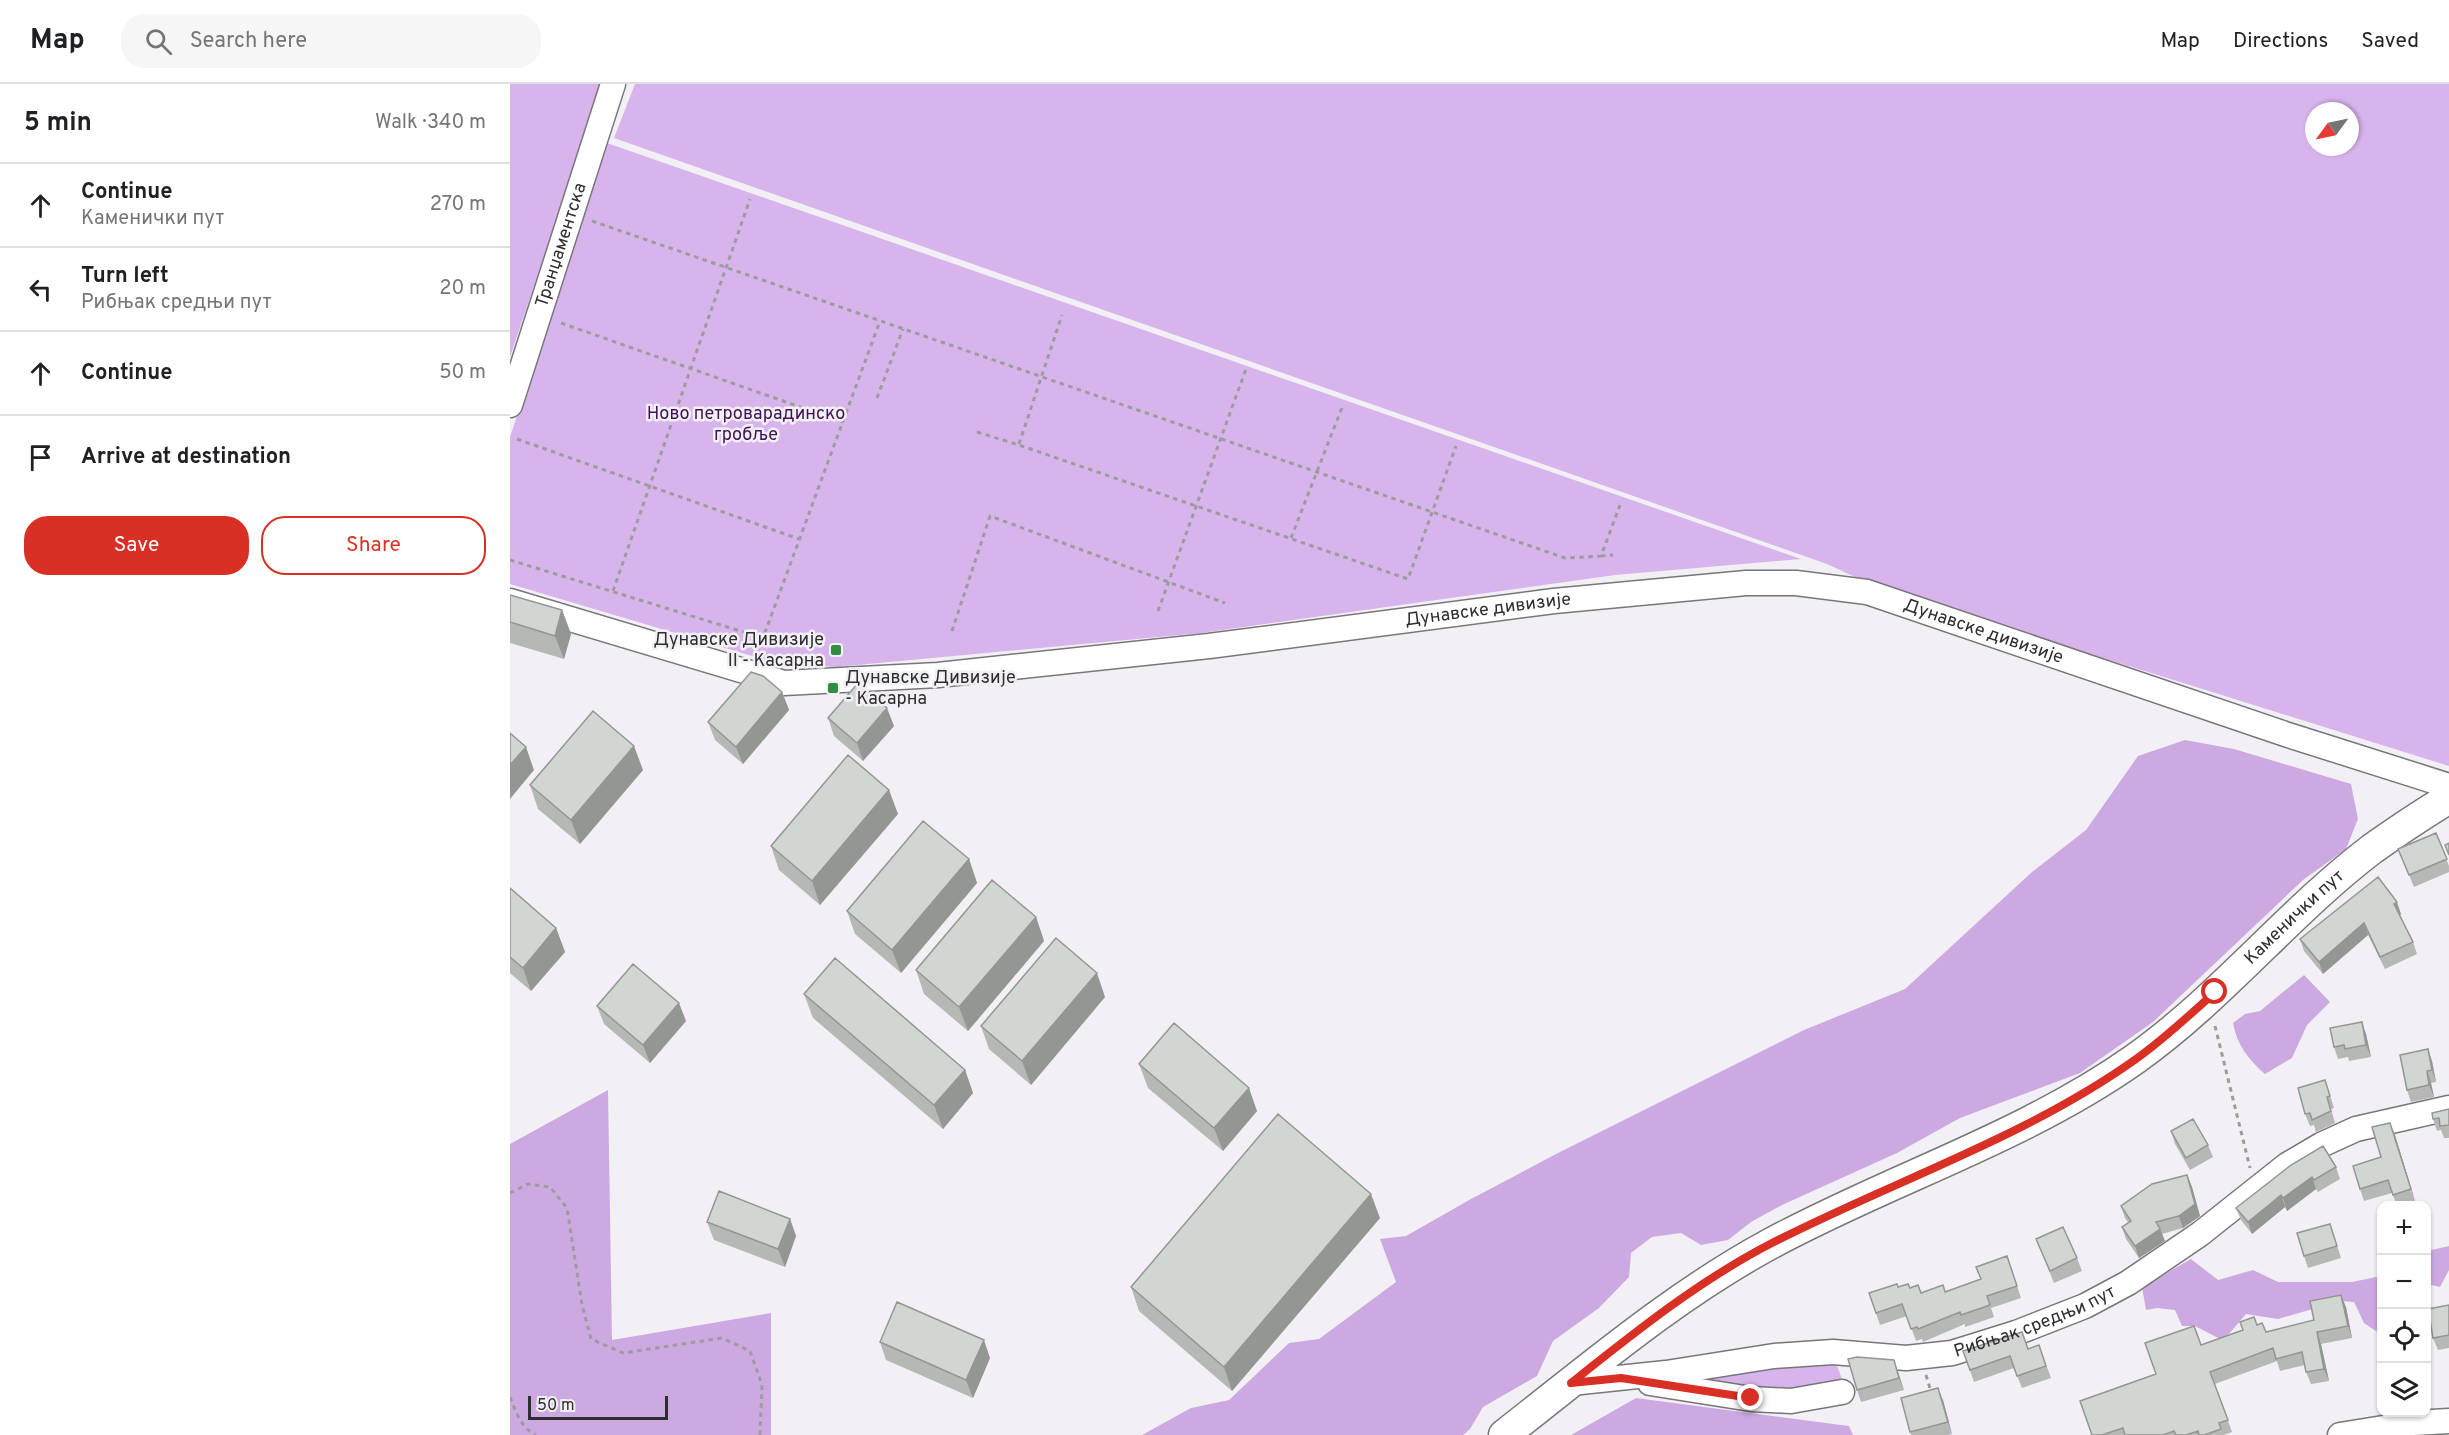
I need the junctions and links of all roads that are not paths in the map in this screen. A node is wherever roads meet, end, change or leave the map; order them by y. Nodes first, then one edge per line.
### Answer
1 (613, 84) edge
2 (510, 405) edge
3 (510, 601) edge
4 (2449, 786) edge
5 (2449, 798) edge
6 (2449, 1108) edge
7 (1621, 1378) junction
8 (1571, 1383) junction
9 (1842, 1392) dead end
10 (2449, 1421) edge
11 (1504, 1435) edge
12 (2340, 1435) edge

1 - 2 street, Транџаментска
3 - 4 street, Дунавске дивизије
5 - 8 main road, Каменички пут
6 - 7 street, Рибњак средњи пут
7 - 8 street, Рибњак средњи пут
7 - 9 street
8 - 11 main road, Каменички пут
10 - 12 street

